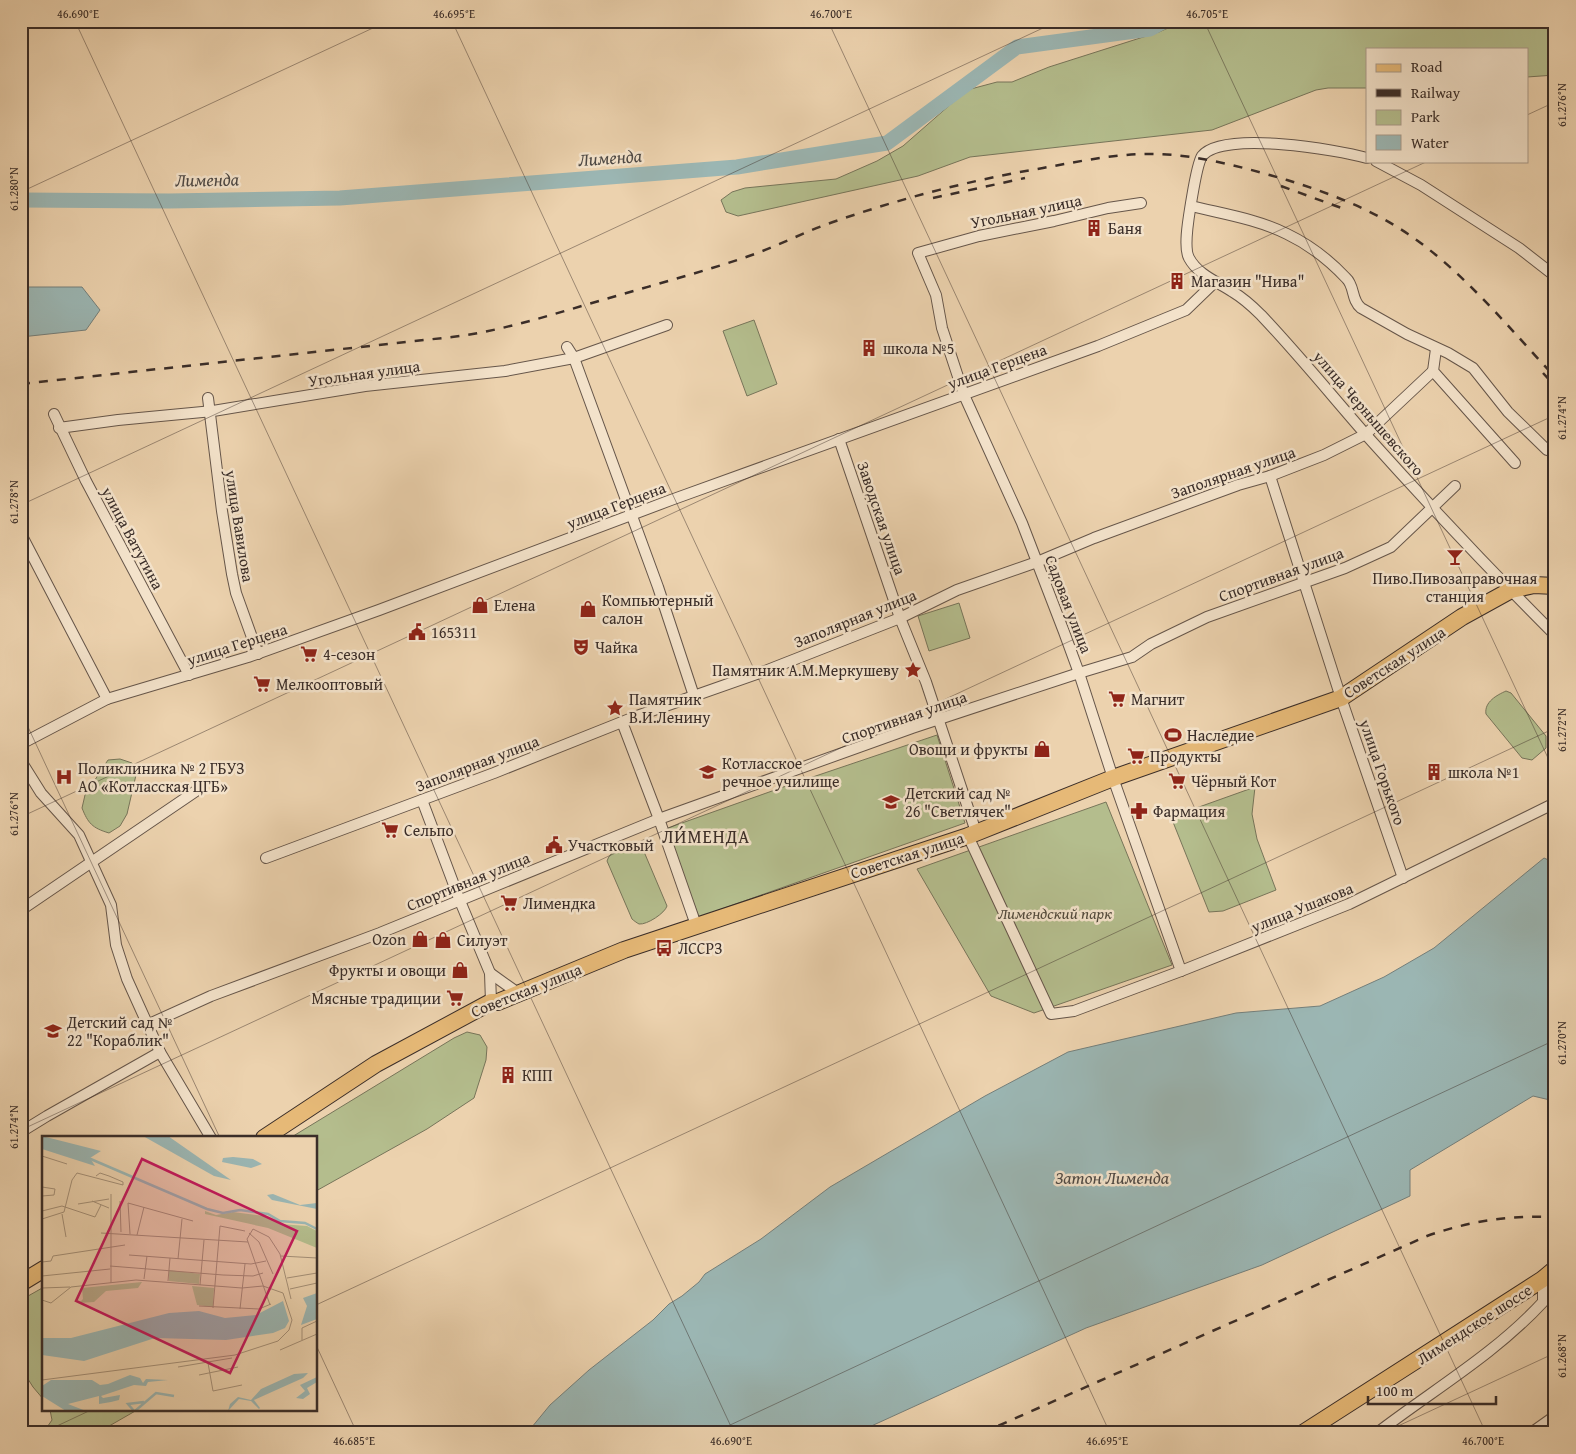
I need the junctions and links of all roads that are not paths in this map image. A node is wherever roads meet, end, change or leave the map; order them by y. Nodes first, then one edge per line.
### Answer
1 (1366, 158) edge
2 (1378, 162) edge
3 (1141, 203) dead end
4 (1191, 206) junction
5 (918, 253) joint
6 (1555, 262) edge
7 (1545, 267) junction
8 (1555, 276) edge
9 (1215, 282) junction
10 (667, 325) dead end
11 (567, 347) dead end
12 (1436, 348) junction
13 (574, 358) junction
14 (1433, 371) junction
15 (964, 394) junction
16 (208, 398) dead end
17 (210, 411) junction
18 (54, 414) dead end
19 (59, 428) junction
20 (1366, 434) junction
21 (839, 439) junction
22 (1547, 450) dead end
23 (1515, 463) dead end
24 (1270, 476) junction
25 (1455, 486) dead end
26 (1433, 509) junction
27 (630, 515) junction
28 (21, 534) edge
29 (1037, 562) junction
30 (1304, 583) junction
31 (1555, 586) edge
32 (1511, 590) junction
33 (900, 618) junction
34 (1555, 635) edge
35 (258, 654) junction
36 (1079, 673) junction
37 (189, 675) junction
38 (694, 696) junction
39 (1341, 698) junction
40 (107, 699) junction
41 (939, 720) junction
42 (622, 722) junction
43 (21, 744) edge
44 (21, 761) edge
45 (1113, 778) junction
46 (196, 791) dead end
47 (422, 800) junction
48 (1555, 803) edge
49 (659, 819) junction
50 (972, 834) junction
51 (266, 858) dead end
52 (91, 862) junction
53 (1404, 878) junction
54 (460, 901) junction
55 (21, 910) edge
56 (696, 925) junction
57 (1181, 971) junction
58 (490, 973) junction
59 (518, 993) junction
60 (491, 1002) junction
61 (1051, 1014) joint
62 (147, 1025) junction
63 (160, 1052) junction
64 (21, 1132) edge
65 (210, 1136) edge
66 (267, 1136) edge
67 (42, 1271) edge
68 (1549, 1274) edge
69 (21, 1283) edge
70 (1555, 1416) edge
71 (1304, 1433) edge
72 (1377, 1433) edge
73 (1531, 1433) edge

1 - 4 street, улица Чернышевского
2 - 7 street
3 - 5 street, Угольная улица
4 - 9 street, улица Чернышевского
4 - 12 street
5 - 15 street, Садовая улица
6 - 7 street
7 - 8 street
9 - 15 street, улица Герцена
9 - 20 street, улица Чернышевского
10 - 13 street, Угольная улица
11 - 13 street
12 - 14 street
12 - 22 street
13 - 17 street, Угольная улица
13 - 27 street
14 - 20 street, Заполярная улица
14 - 23 street
15 - 21 street, улица Герцена
15 - 29 street, Садовая улица
16 - 17 street, улица Вавилова
17 - 19 street, Угольная улица
17 - 35 street, улица Вавилова
18 - 19 street, улица Ватутина
19 - 37 street, улица Ватутина
20 - 24 street, Заполярная улица
20 - 26 street, улица Чернышевского
21 - 27 street, улица Герцена
21 - 33 street, Заводская улица
24 - 29 street, Заполярная улица
24 - 30 street, улица Горького
25 - 26 street, Спортивная улица
26 - 30 street, Спортивная улица
26 - 32 street, улица Чернышевского
27 - 35 street, улица Герцена
27 - 38 street
28 - 40 street
29 - 33 street, Заполярная улица
29 - 36 street, Садовая улица
30 - 36 street, Спортивная улица
30 - 39 street, улица Горького
31 - 32 main road, Советская улица
32 - 34 street, улица Чернышевского
32 - 39 main road, Советская улица
33 - 38 street, Заполярная улица
33 - 41 street, Заводская улица
35 - 37 street, улица Герцена
36 - 41 street, Спортивная улица
36 - 45 street, Садовая улица
37 - 40 street, улица Герцена
38 - 42 street, Заполярная улица
39 - 45 main road, Советская улица
39 - 53 street, улица Горького
40 - 43 street, улица Герцена
41 - 49 street, Спортивная улица
41 - 50 street, Заводская улица
42 - 47 street, Заполярная улица
42 - 49 street
44 - 52 street
45 - 50 main road, Советская улица
45 - 57 street, Садовая улица
46 - 52 street
47 - 51 street, Заполярная улица
47 - 54 street
48 - 53 street, улица Ушакова
49 - 54 street, Спортивная улица
49 - 56 street
50 - 56 main road, Советская улица
50 - 61 street, Заводская улица
52 - 55 street
52 - 62 street
53 - 57 street, улица Ушакова
54 - 58 street
54 - 62 street, Спортивная улица
56 - 59 main road, Советская улица
57 - 61 street, улица Ушакова
58 - 59 street
58 - 60 street
59 - 60 main road, Советская улица
60 - 66 main road, Советская улица
62 - 63 street
63 - 64 street
63 - 65 street
67 - 69 main road
68 - 71 main road, Лимендское шоссе
68 - 72 street, Лимендское шоссе
70 - 73 street

